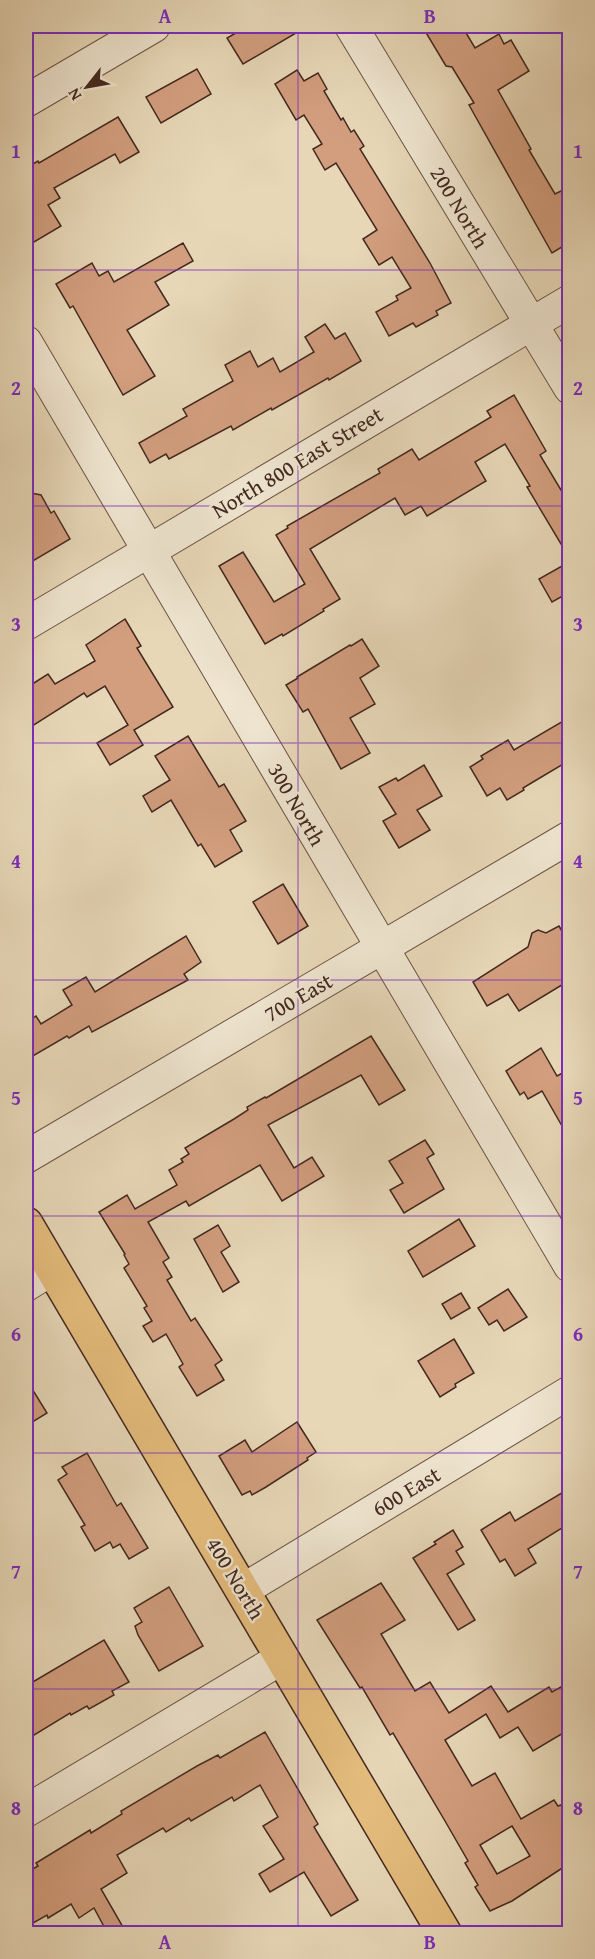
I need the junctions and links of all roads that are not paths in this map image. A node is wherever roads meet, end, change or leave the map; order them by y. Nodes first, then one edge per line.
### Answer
1 (154, 26) edge
2 (351, 26) edge
3 (26, 101) edge
4 (570, 301) edge
5 (531, 324) junction
6 (26, 342) edge
7 (570, 388) edge
8 (150, 549) junction
9 (26, 624) edge
10 (570, 837) edge
11 (381, 949) junction
12 (26, 1157) edge
13 (26, 1224) edge
14 (570, 1266) edge
15 (39, 1277) edge
16 (570, 1392) edge
17 (243, 1590) junction
18 (282, 1658) junction
19 (26, 1811) edge
20 (445, 1934) edge

1 - 3 street
2 - 5 street, 200 North
4 - 5 street, North 800 East Street
5 - 7 street, 200 North
5 - 8 street, North 800 East Street
6 - 8 street, 300 North
8 - 9 street, North 800 East Street
8 - 11 street, 300 North
10 - 11 street, 700 East
11 - 12 street, 700 East
11 - 14 street, 300 North
13 - 15 main road, 400 North
15 - 17 main road, 400 North
16 - 17 street, 600 East
17 - 18 main road, 400 North
18 - 19 street
18 - 20 main road, 400 North

